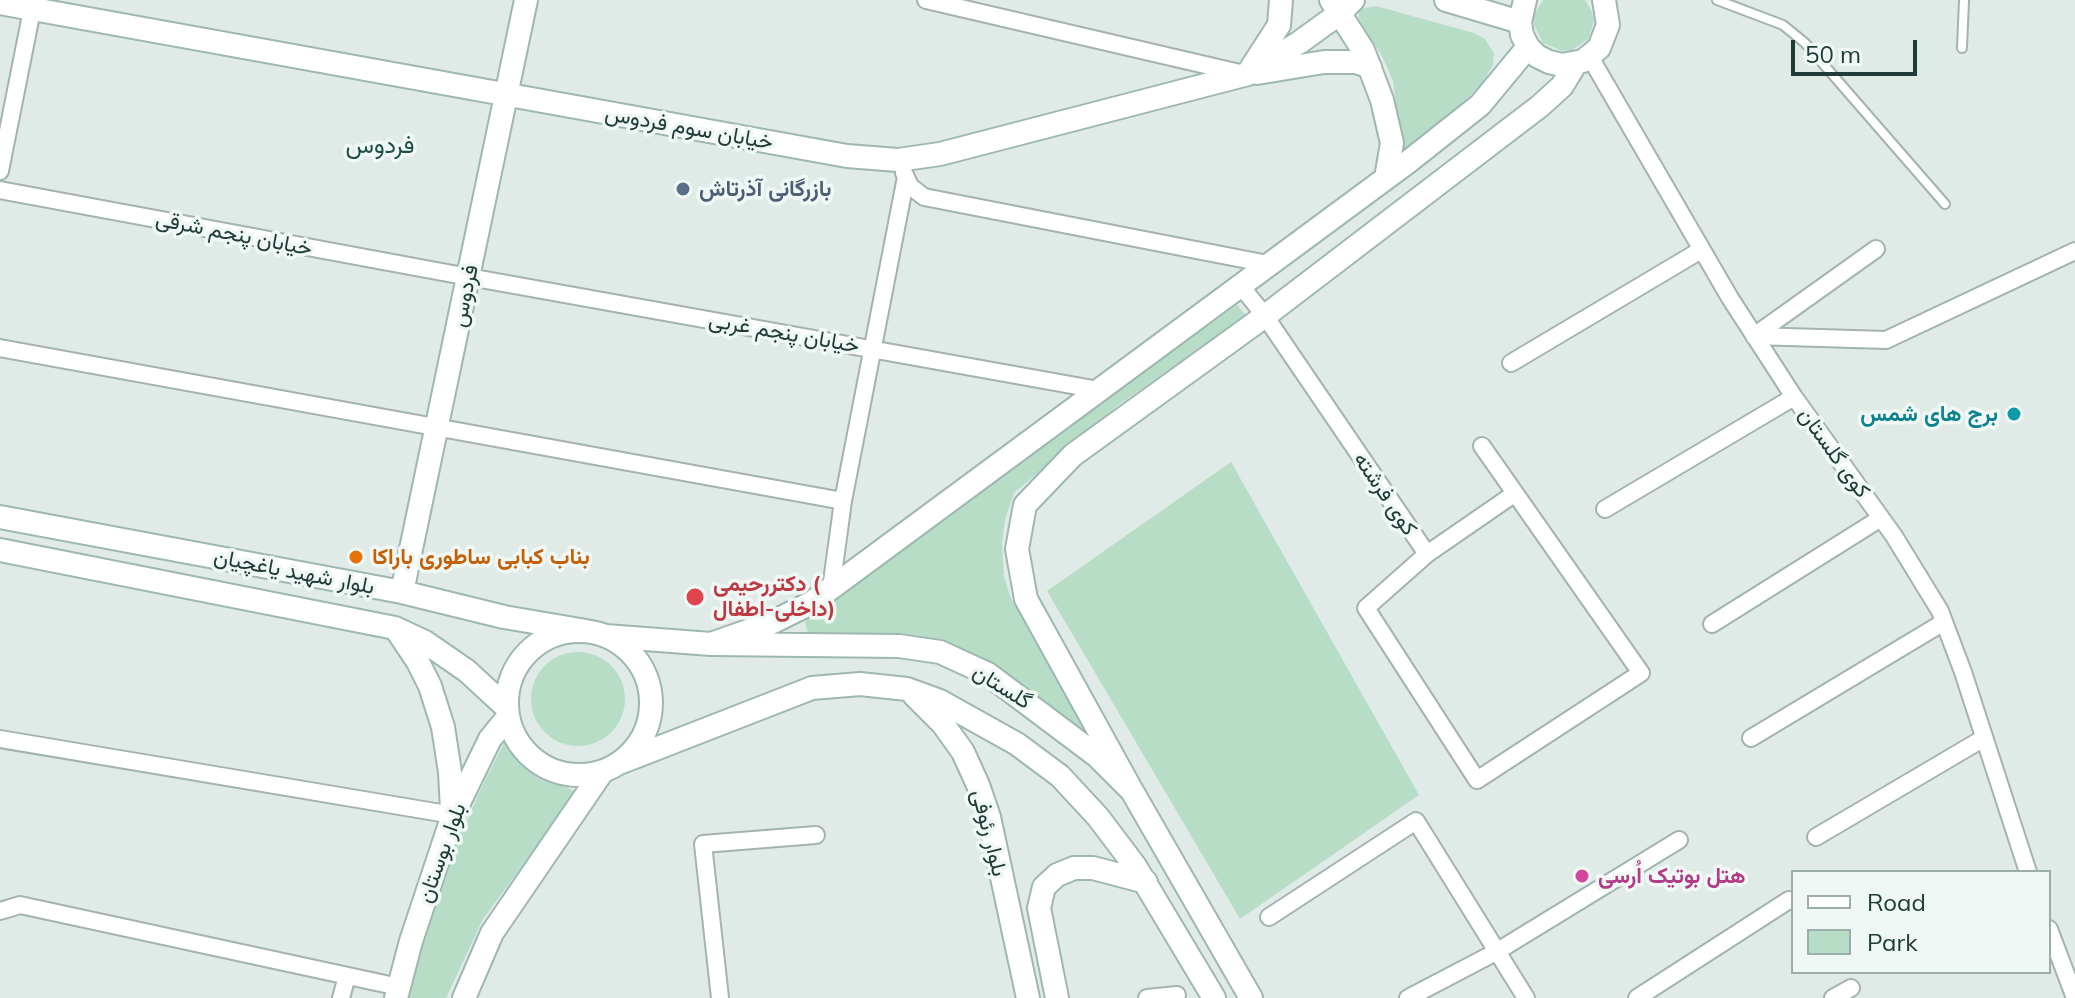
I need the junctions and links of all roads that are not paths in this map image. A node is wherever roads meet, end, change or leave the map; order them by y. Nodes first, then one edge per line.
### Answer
1 (526, 0) edge
2 (926, 0) edge
3 (1281, 0) edge
4 (1446, 0) edge
5 (1717, 0) edge
6 (1964, 0) edge
7 (0, 3) edge
8 (33, 4) edge
9 (1341, 4) edge
10 (1608, 4) edge
11 (1522, 11) edge
12 (1528, 47) junction
13 (1962, 48) dead end
14 (1583, 60) junction
15 (1370, 67) junction
16 (1248, 74) junction
17 (508, 95) junction
18 (902, 168) junction
19 (0, 171) edge
20 (1386, 178) junction
21 (0, 190) edge
22 (1945, 204) dead end
23 (1876, 249) dead end
24 (1701, 250) junction
25 (2075, 251) edge
26 (1268, 264) junction
27 (469, 277) junction
28 (1240, 285) junction
29 (1265, 316) junction
30 (1754, 336) junction
31 (0, 348) edge
32 (873, 348) junction
33 (1511, 363) dead end
34 (1099, 390) junction
35 (1794, 397) junction
36 (437, 427) junction
37 (1482, 446) dead end
38 (1514, 494) junction
39 (843, 501) junction
40 (1605, 509) dead end
41 (0, 517) edge
42 (1881, 518) junction
43 (159, 547) junction
44 (0, 550) edge
45 (1427, 554) junction
46 (151, 580) junction
47 (831, 589) junction
48 (402, 592) junction
49 (1944, 622) junction
50 (1712, 624) dead end
51 (395, 628) junction
52 (596, 634) junction
53 (711, 644) junction
54 (907, 689) junction
55 (507, 712) junction
56 (1751, 738) dead end
57 (1984, 738) junction
58 (0, 739) edge
59 (612, 767) junction
60 (1132, 791) junction
61 (453, 815) junction
62 (816, 835) dead end
63 (1816, 837) dead end
64 (1679, 840) dead end
65 (2027, 870) edge
66 (1146, 882) junction
67 (1789, 900) dead end
68 (0, 911) edge
69 (1269, 917) dead end
70 (2051, 934) edge
71 (1496, 952) junction
72 (347, 976) junction
73 (1851, 988) dead end
74 (398, 992) edge
75 (1177, 995) dead end
76 (341, 998) edge
77 (464, 998) edge
78 (720, 998) edge
79 (1028, 998) edge
80 (1057, 998) edge
81 (1147, 998) edge
82 (1214, 998) edge
83 (1251, 998) edge
84 (1408, 998) edge
85 (1526, 998) edge
86 (1637, 998) edge
87 (1833, 998) edge
88 (2075, 998) edge

1 - 17 main road, فردوس
2 - 16 street
3 - 16 main road
4 - 11 main road
5 - 22 lane
6 - 13 lane
7 - 8 main road, خیابان سوم فردوس
8 - 17 main road, خیابان سوم فردوس
8 - 19 street
9 - 15 main road
9 - 16 main road, خیابان سوم فردوس
10 - 14 main road
11 - 12 main road
12 - 14 main road
12 - 20 main road
14 - 24 street, کوی گلستان
14 - 29 main road
15 - 16 main road
15 - 20 main road
16 - 18 main road, خیابان سوم فردوس
17 - 18 main road, خیابان سوم فردوس
17 - 27 main road, فردوس
18 - 26 street
18 - 32 street
20 - 26 main road
21 - 27 street, خیابان پنجم شرقی
23 - 30 street
24 - 30 street, کوی گلستان
24 - 33 street
25 - 30 street
26 - 28 main road
27 - 32 street, خیابان پنجم غربی
27 - 36 main road, فردوس
28 - 29 street, کوی فرشته
28 - 34 main road
29 - 45 street, کوی فرشته
29 - 60 main road
30 - 35 street, کوی گلستان
31 - 36 street
32 - 34 street, خیابان پنجم غربی
32 - 39 street
34 - 47 main road
35 - 40 street
35 - 42 street, کوی گلستان
36 - 39 street
36 - 48 main road, فردوس
37 - 38 street
38 - 45 street
38 - 45 street, کوی فرشته
39 - 47 street
41 - 43 main road, بلوار شهید یاغچیان
42 - 49 street, کوی گلستان
42 - 50 street
43 - 46 main road
43 - 48 main road, بلوار شهید یاغچیان
44 - 46 main road, بلوار شهید یاغچیان
46 - 51 main road, بلوار شهید یاغچیان
47 - 53 main road
48 - 52 main road, بلوار شهید یاغچیان
49 - 56 street
49 - 57 street, کوی گلستان
51 - 55 main road, بلوار شهید یاغچیان
51 - 61 main road
52 - 53 main road, گلستان
52 - 55 main road
52 - 59 main road
53 - 60 main road, گلستان
54 - 59 main road, گلستان
54 - 66 main road, گلستان
54 - 79 main road, بلوار رئوفی
55 - 59 main road
55 - 61 main road, بلوار بوستان
57 - 63 street
57 - 65 street, کوی گلستان
58 - 61 street
59 - 77 main road
60 - 83 main road, گلستان
61 - 74 main road, بلوار بوستان
62 - 78 street
64 - 71 street
66 - 80 main road
66 - 82 main road, گلستان
67 - 86 street
68 - 72 street
69 - 71 street
70 - 88 street
71 - 84 street
71 - 85 street
72 - 74 street
72 - 76 street
73 - 87 street
75 - 81 street

